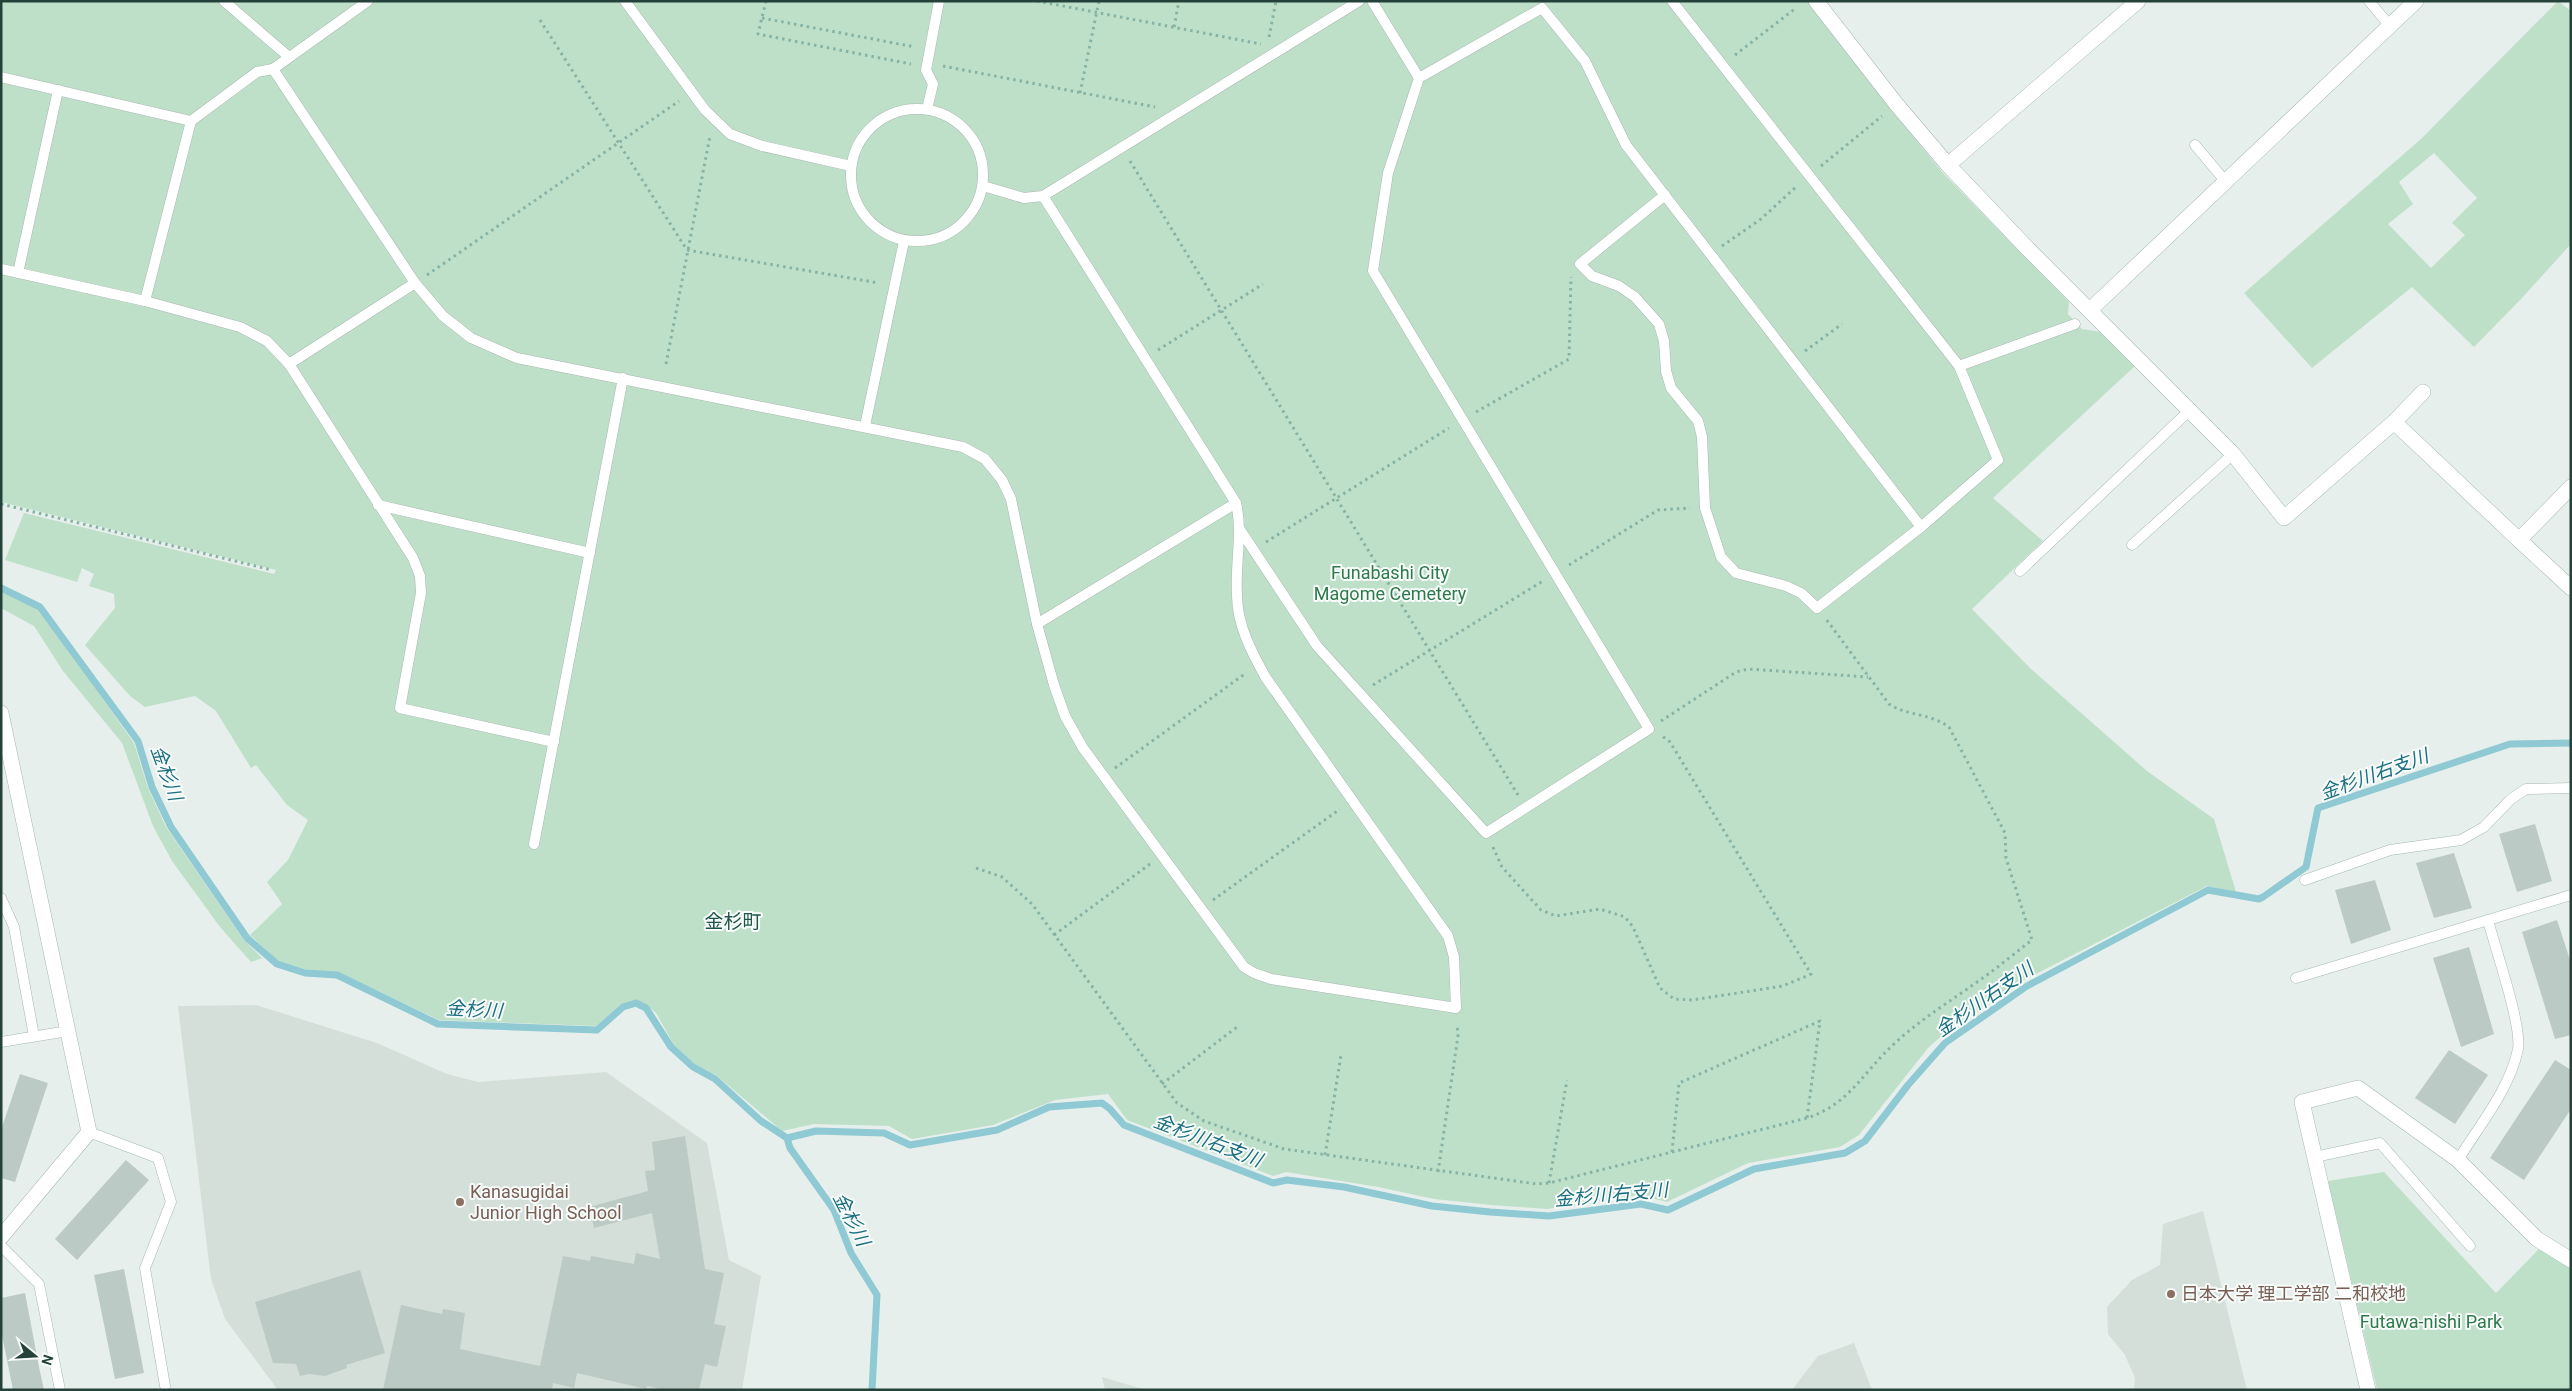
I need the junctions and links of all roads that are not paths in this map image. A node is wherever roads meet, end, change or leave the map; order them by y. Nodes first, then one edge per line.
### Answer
1 (224, 1) edge
2 (368, 1) edge
3 (625, 1) edge
4 (939, 1) edge
5 (1359, 1) edge
6 (1372, 1) edge
7 (1672, 1) edge
8 (1816, 1) edge
9 (2138, 1) edge
10 (2369, 1) edge
11 (2416, 1) edge
12 (2390, 26) junction
13 (289, 57) junction
14 (273, 69) junction
15 (1, 76) edge
16 (1420, 78) junction
17 (58, 90) junction
18 (927, 109) junction
19 (191, 121) junction
20 (2195, 145) dead end
21 (1948, 165) junction
22 (851, 166) junction
23 (2226, 182) junction
24 (983, 186) junction
25 (1665, 195) junction
26 (1042, 196) junction
27 (904, 241) junction
28 (1, 269) edge
29 (18, 273) junction
30 (415, 283) junction
31 (145, 301) junction
32 (2090, 310) junction
33 (2075, 324) dead end
34 (289, 364) junction
35 (1959, 366) junction
36 (623, 378) junction
37 (2423, 392) dead end
38 (2190, 410) junction
39 (2394, 422) junction
40 (865, 426) junction
41 (2233, 454) junction
42 (2571, 487) edge
43 (1236, 503) junction
44 (378, 506) junction
45 (1921, 527) junction
46 (1239, 528) junction
47 (2519, 540) junction
48 (2132, 545) dead end
49 (590, 552) junction
50 (2020, 571) dead end
51 (2571, 588) edge
52 (1037, 624) junction
53 (1, 713) edge
54 (554, 742) junction
55 (2571, 788) edge
56 (534, 844) dead end
57 (2305, 880) dead end
58 (2571, 894) edge
59 (1, 898) edge
60 (2488, 920) junction
61 (2296, 978) dead end
62 (68, 1031) junction
63 (34, 1036) junction
64 (1, 1042) edge
65 (89, 1132) junction
66 (2314, 1157) junction
67 (2458, 1160) junction
68 (1, 1237) edge
69 (1, 1246) edge
70 (2470, 1246) dead end
71 (2571, 1260) edge
72 (165, 1386) dead end
73 (60, 1390) edge
74 (2368, 1390) edge

1 - 13 lane
2 - 13 lane
3 - 22 lane
4 - 18 lane
5 - 26 lane
6 - 16 lane
7 - 35 lane
8 - 21 street
9 - 21 street
10 - 12 lane
11 - 12 street
12 - 23 street
13 - 14 lane
14 - 19 lane
14 - 30 lane
15 - 17 lane
16 - 25 lane
16 - 46 lane
17 - 19 lane
17 - 29 lane
18 - 22 lane
18 - 24 lane
19 - 31 lane
20 - 23 lane
21 - 32 street
22 - 27 lane
23 - 32 street
24 - 26 lane
24 - 27 lane
25 - 45 lane
25 - 45 lane
26 - 43 lane
27 - 40 lane
28 - 29 lane
29 - 31 lane
30 - 34 lane
30 - 36 lane
31 - 34 lane
32 - 38 street
33 - 35 lane
34 - 44 lane
35 - 45 lane
36 - 40 lane
36 - 49 lane
37 - 39 street
38 - 41 street
38 - 50 lane
39 - 41 street
39 - 47 street
40 - 52 lane
41 - 48 lane
42 - 47 street
43 - 46 lane
43 - 52 lane
44 - 49 lane
44 - 54 lane
46 - 52 lane
47 - 51 street
49 - 54 lane
53 - 62 street
54 - 56 lane
55 - 57 lane
58 - 60 lane
59 - 63 lane
60 - 61 lane
60 - 67 lane
62 - 63 lane
62 - 65 street
63 - 64 lane
65 - 68 street
65 - 72 lane
66 - 67 street
66 - 70 lane
66 - 74 street
67 - 71 street
69 - 73 lane

